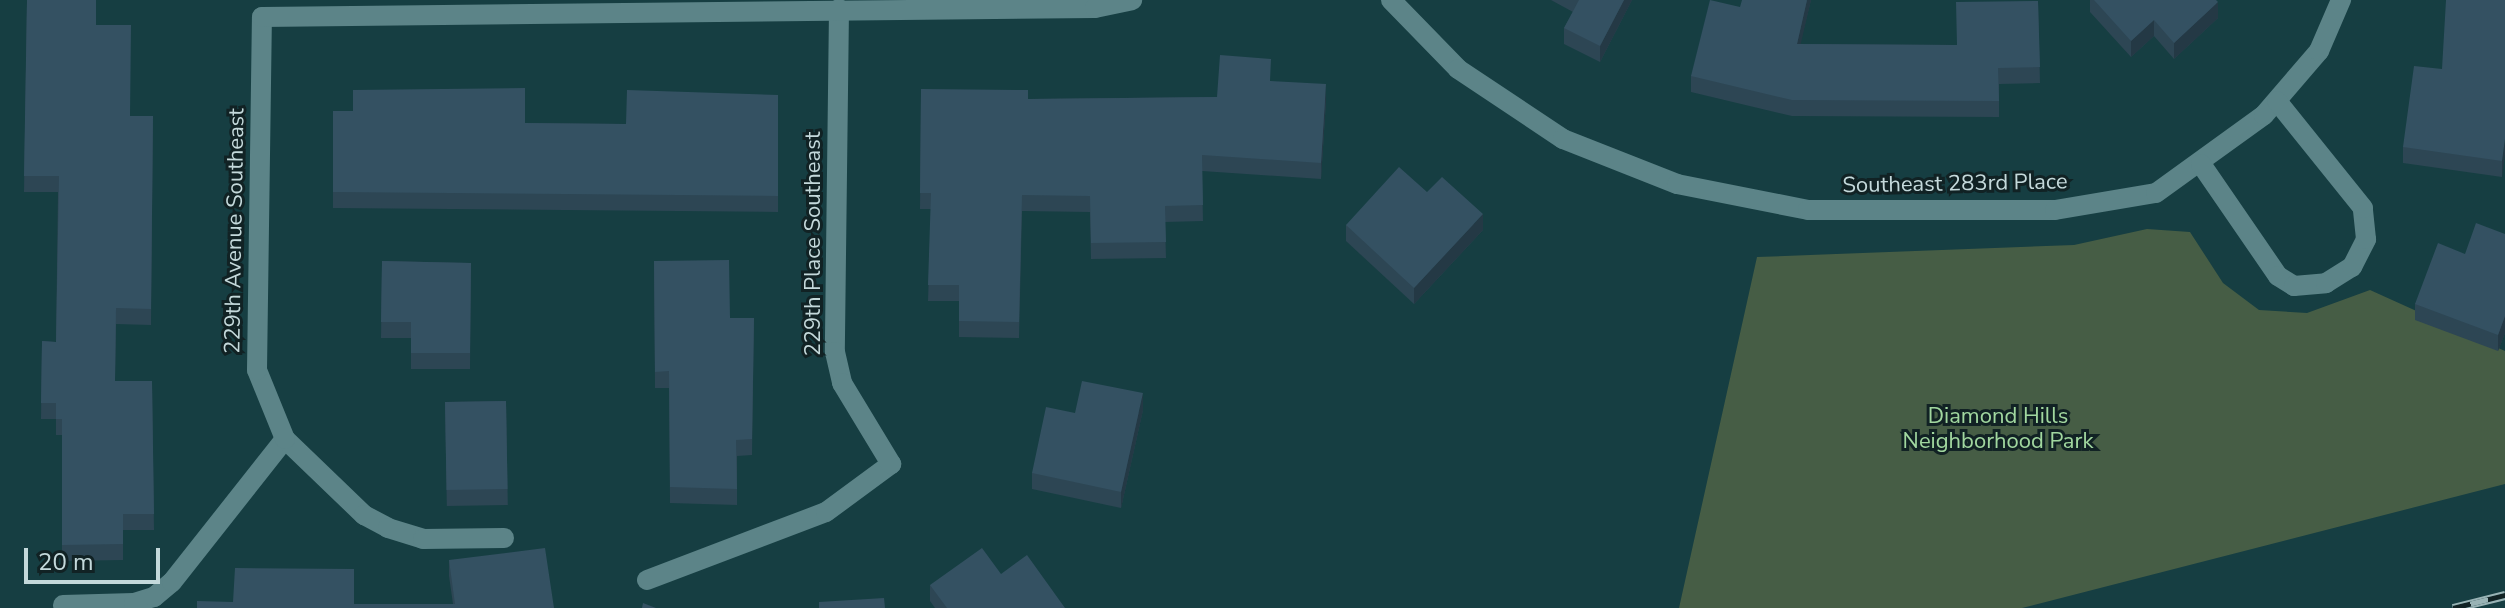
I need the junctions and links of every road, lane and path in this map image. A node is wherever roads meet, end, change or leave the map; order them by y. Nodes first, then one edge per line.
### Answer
1 (1132, 0) edge
2 (1391, 0) edge
3 (2341, 0) edge
4 (839, 9) junction
5 (2277, 101) junction
6 (2201, 164) junction
7 (285, 439) junction
8 (504, 538) dead end
9 (647, 580) dead end
10 (63, 605) dead end

1 - 4 street
2 - 6 street, Southeast 283rd Place
3 - 5 street, Southeast 283rd Place
4 - 7 street, 229th Avenue Southeast
4 - 9 street, 229th Place Southeast
5 - 6 street, Southeast 283rd Place
5 - 6 street
7 - 8 street
7 - 10 street

